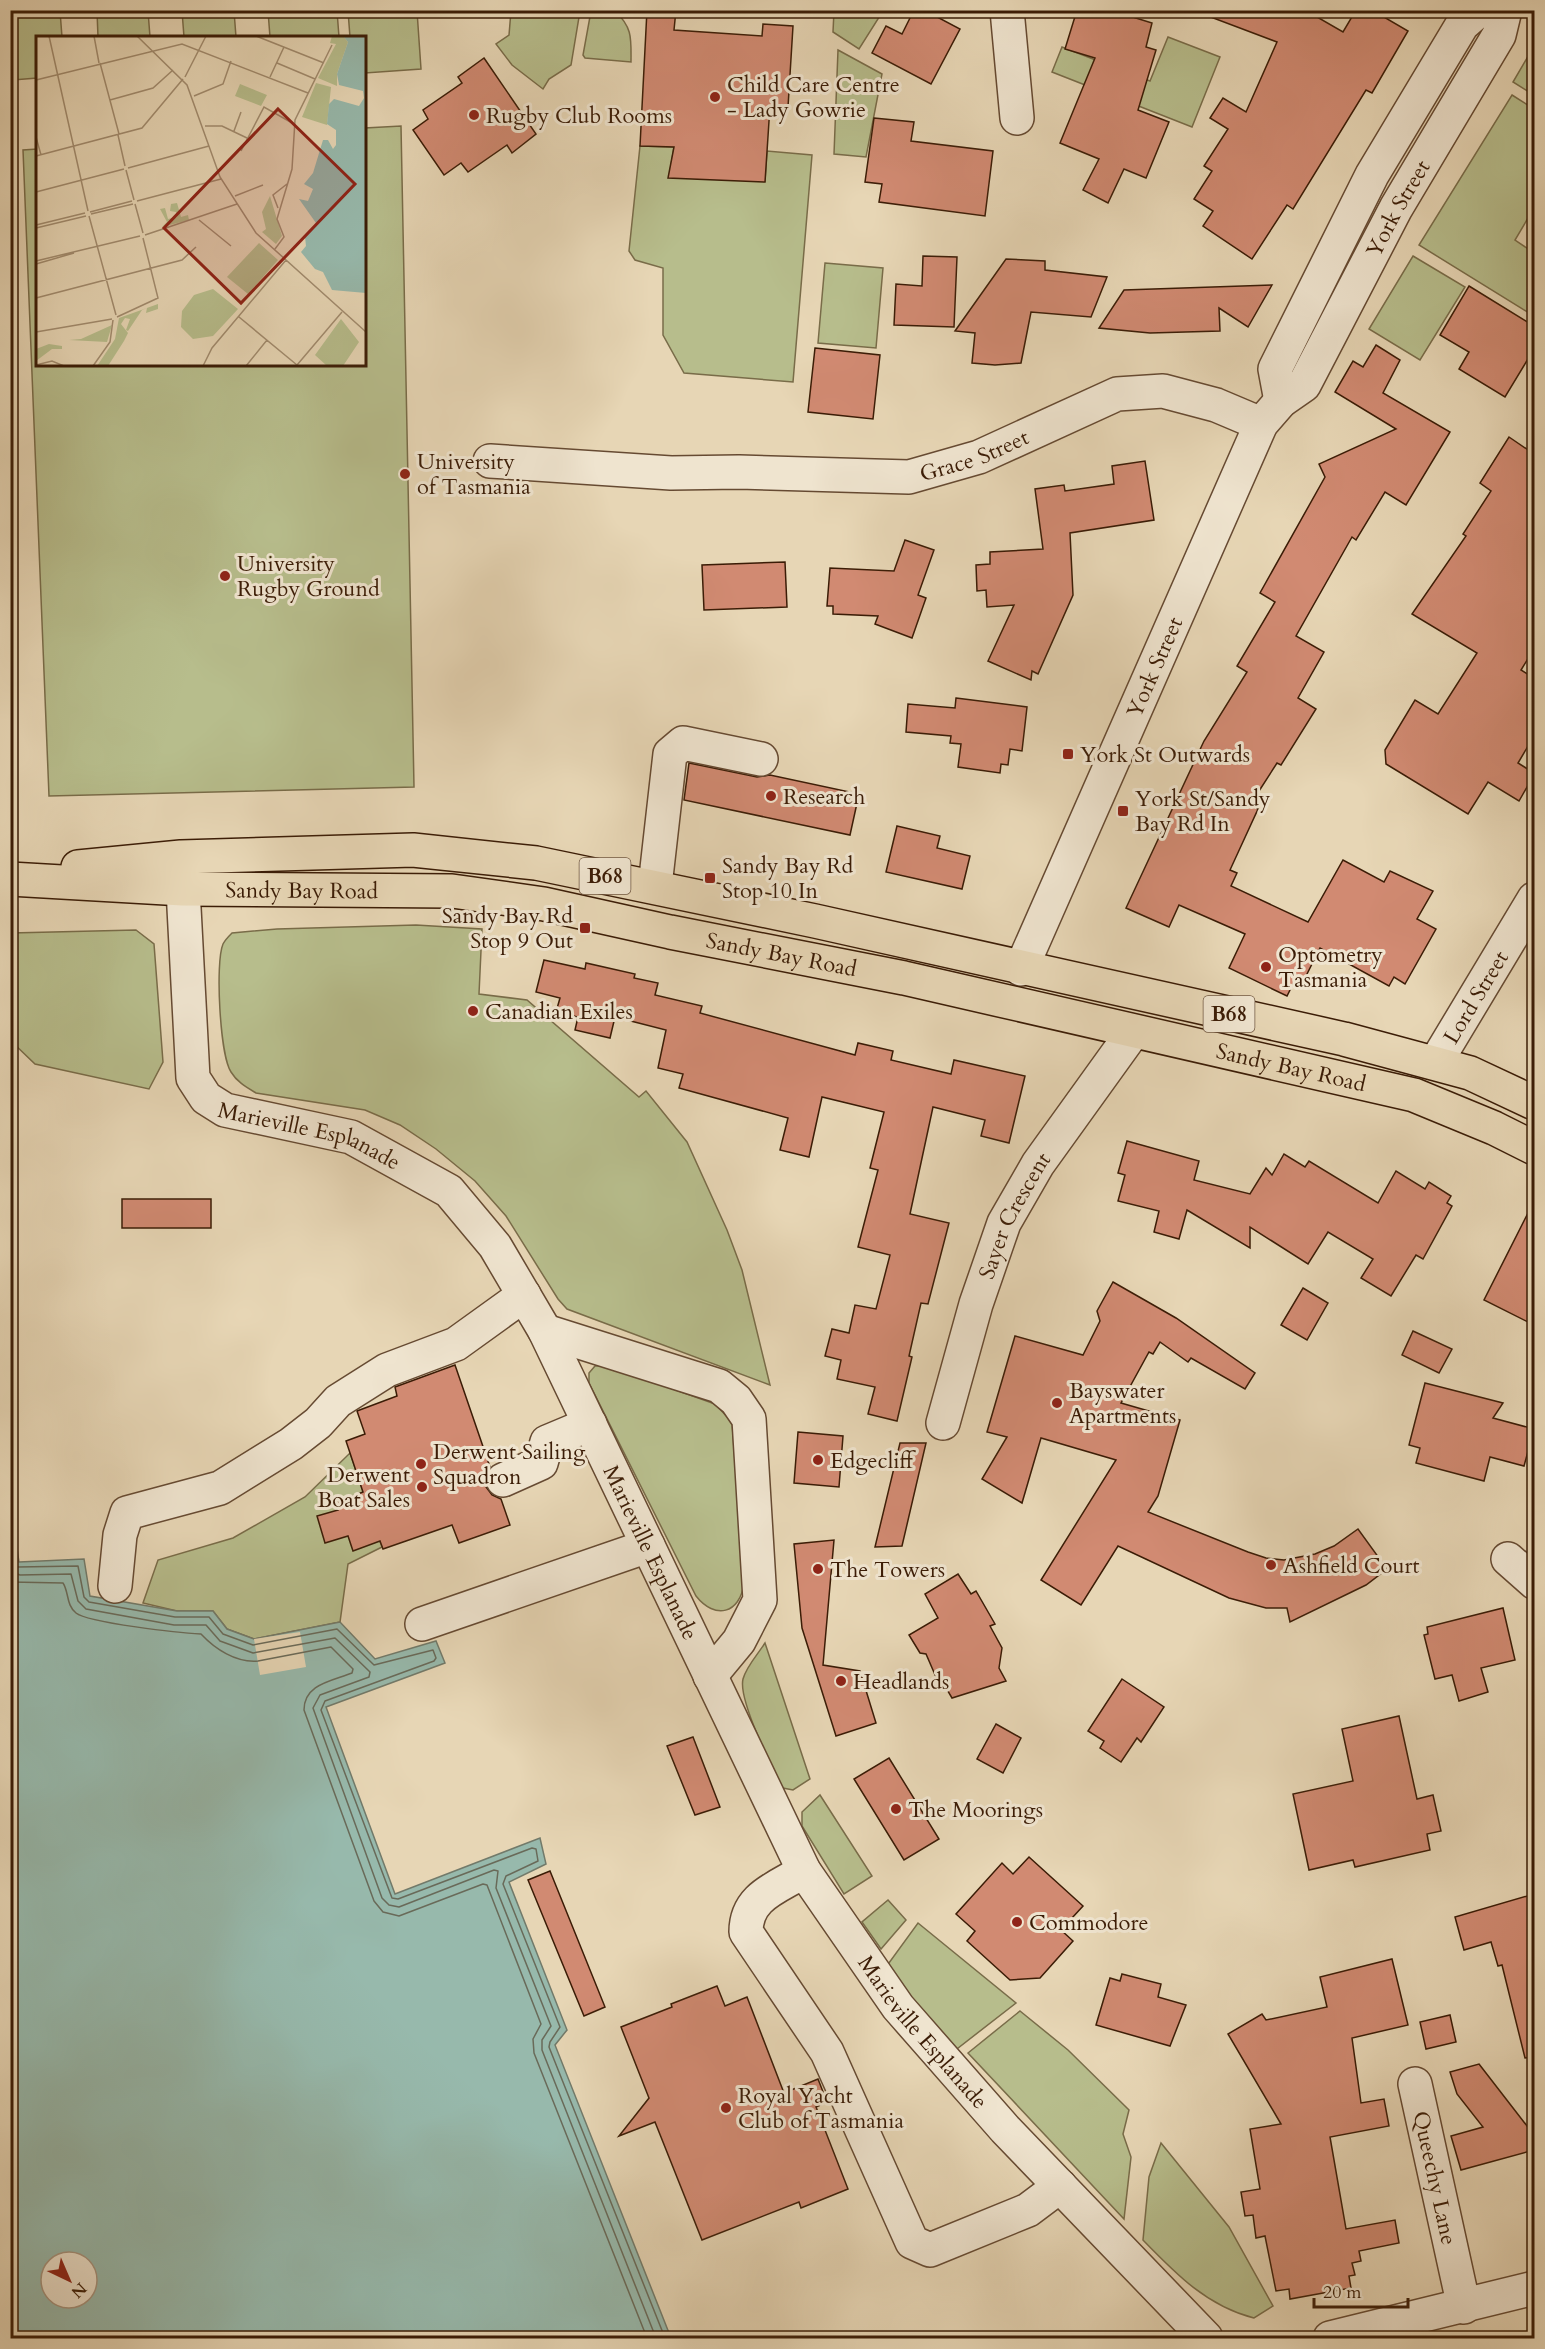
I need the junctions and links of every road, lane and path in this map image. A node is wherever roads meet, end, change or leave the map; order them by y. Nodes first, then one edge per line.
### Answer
1 (1007, 10) edge
2 (1479, 10) edge
3 (1505, 10) edge
4 (1017, 118) dead end
5 (1271, 413) junction
6 (490, 461) dead end
7 (761, 759) dead end
8 (181, 857) junction
9 (10, 873) edge
10 (10, 879) edge
11 (655, 886) junction
12 (183, 889) junction
13 (1534, 899) edge
14 (1021, 969) junction
15 (1009, 1004) junction
16 (1132, 1032) junction
17 (1436, 1062) junction
18 (1414, 1095) junction
19 (1534, 1103) edge
20 (1534, 1148) edge
21 (524, 1295) junction
22 (545, 1331) junction
23 (943, 1423) dead end
24 (590, 1424) junction
25 (502, 1480) dead end
26 (648, 1546) junction
27 (1508, 1559) dead end
28 (1534, 1582) edge
29 (115, 1586) dead end
30 (422, 1624) dead end
31 (710, 1676) junction
32 (804, 1871) junction
33 (1415, 2084) dead end
34 (1060, 2186) junction
35 (1534, 2288) edge
36 (1464, 2307) junction
37 (1206, 2338) edge
38 (1330, 2338) edge

1 - 4 street
2 - 5 street, York Street
3 - 5 street, York Street
5 - 6 street, Grace Street
5 - 14 street, York Street
7 - 11 street
8 - 9 main road, Sandy Bay Road / B68
8 - 11 main road, Sandy Bay Road / B68
8 - 12 main road
10 - 12 main road, Sandy Bay Road / B68
11 - 14 main road, Sandy Bay Road / B68
12 - 15 main road, Sandy Bay Road / B68
12 - 21 street, Marieville Esplanade
13 - 17 street, Lord Street
14 - 15 main road
14 - 17 main road, Sandy Bay Road / B68
15 - 16 main road, Sandy Bay Road / B68
16 - 18 main road, Sandy Bay Road / B68
16 - 23 street, Sayer Crescent
17 - 18 main road
17 - 19 main road, Sandy Bay Road / B68
18 - 20 main road, Sandy Bay Road / B68
21 - 22 street, Marieville Esplanade
21 - 29 street
22 - 24 street, Marieville Esplanade
22 - 31 street, Marieville Esplanade
24 - 25 street
24 - 26 street, Marieville Esplanade
26 - 30 street
26 - 31 street, Marieville Esplanade
27 - 28 street
31 - 32 street, Marieville Esplanade
32 - 34 street, Marieville Esplanade
32 - 34 street
33 - 36 street, Queechy Lane
34 - 37 street, Marieville Esplanade
35 - 36 street
36 - 38 street

